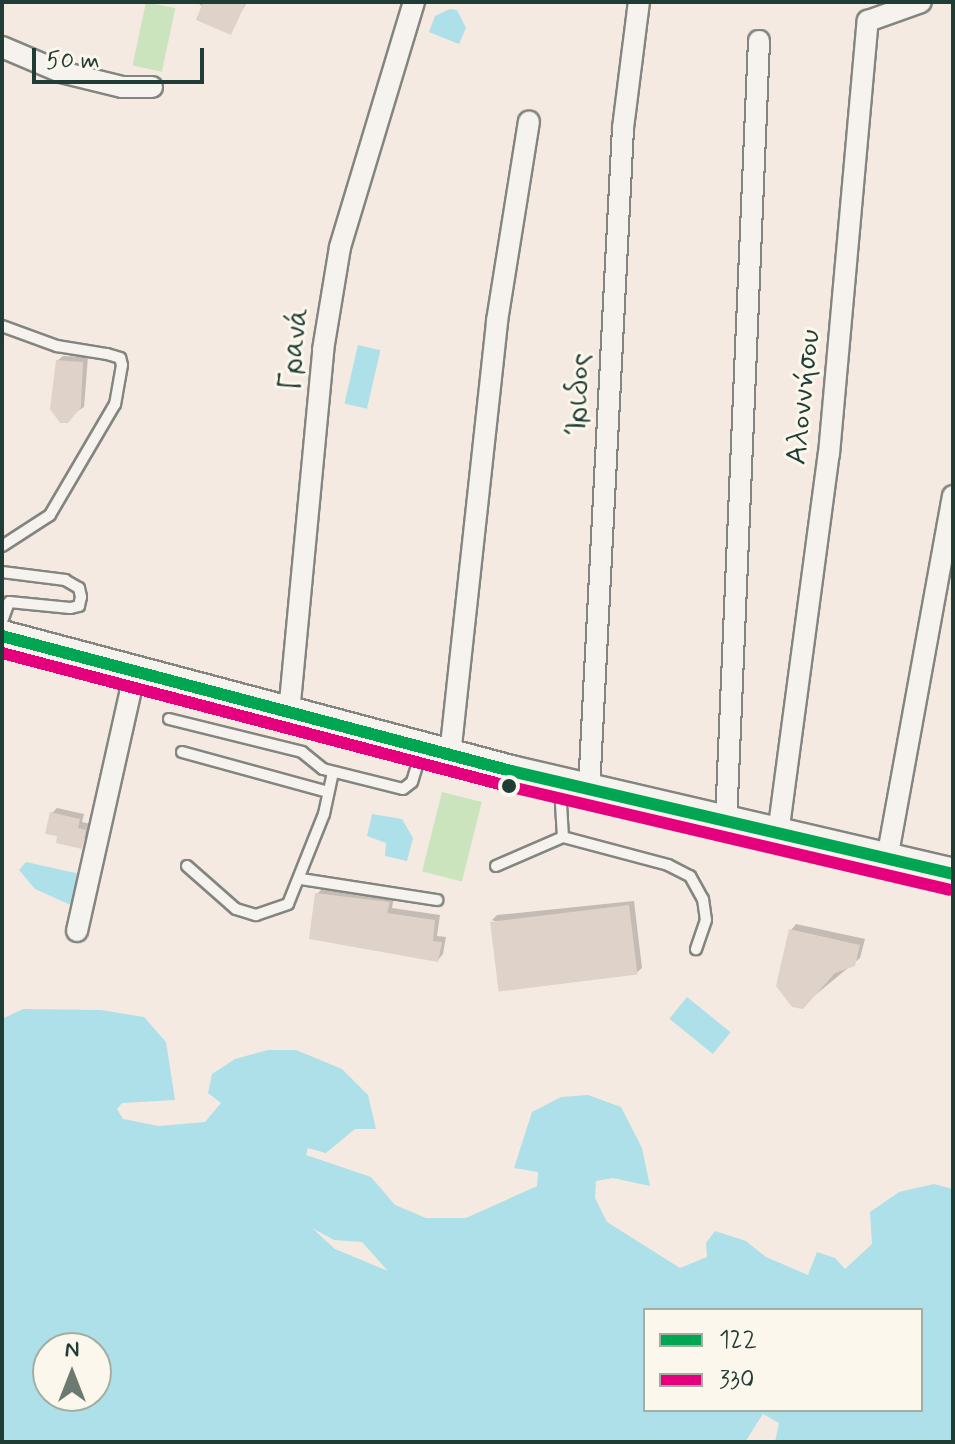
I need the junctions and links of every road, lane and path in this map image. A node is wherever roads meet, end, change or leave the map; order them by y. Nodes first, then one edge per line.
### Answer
1 (414, 2) edge
2 (639, 2) edge
3 (921, 2) edge
4 (759, 41) dead end
5 (2, 47) edge
6 (152, 87) dead end
7 (529, 122) dead end
8 (2, 326) edge
9 (953, 496) edge
10 (2, 546) edge
11 (2, 572) edge
12 (2, 621) edge
13 (2, 636) edge
14 (135, 672) junction
15 (289, 713) junction
16 (169, 719) dead end
17 (182, 752) dead end
18 (436, 752) junction
19 (333, 772) junction
20 (574, 787) junction
21 (328, 792) junction
22 (726, 822) junction
23 (778, 834) junction
24 (563, 837) junction
25 (887, 859) junction
26 (187, 866) dead end
27 (496, 866) dead end
28 (953, 874) edge
29 (301, 879) junction
30 (437, 900) dead end
31 (77, 931) dead end
32 (696, 949) dead end

1 - 15 street, Γρανά
2 - 20 street, Ίριδος
3 - 23 street, Αλοννήσου
4 - 22 street, Αλοννήσου
5 - 6 street
7 - 18 street
8 - 10 lane
9 - 25 street
11 - 12 lane
13 - 14 main road
14 - 15 main road
14 - 31 street
15 - 18 main road
16 - 19 lane
17 - 21 lane
18 - 19 lane
18 - 20 main road
19 - 21 lane
20 - 22 main road
20 - 24 lane
21 - 29 lane
22 - 23 main road
23 - 25 main road
24 - 27 lane
24 - 32 lane
25 - 28 main road
26 - 29 lane
29 - 30 lane

